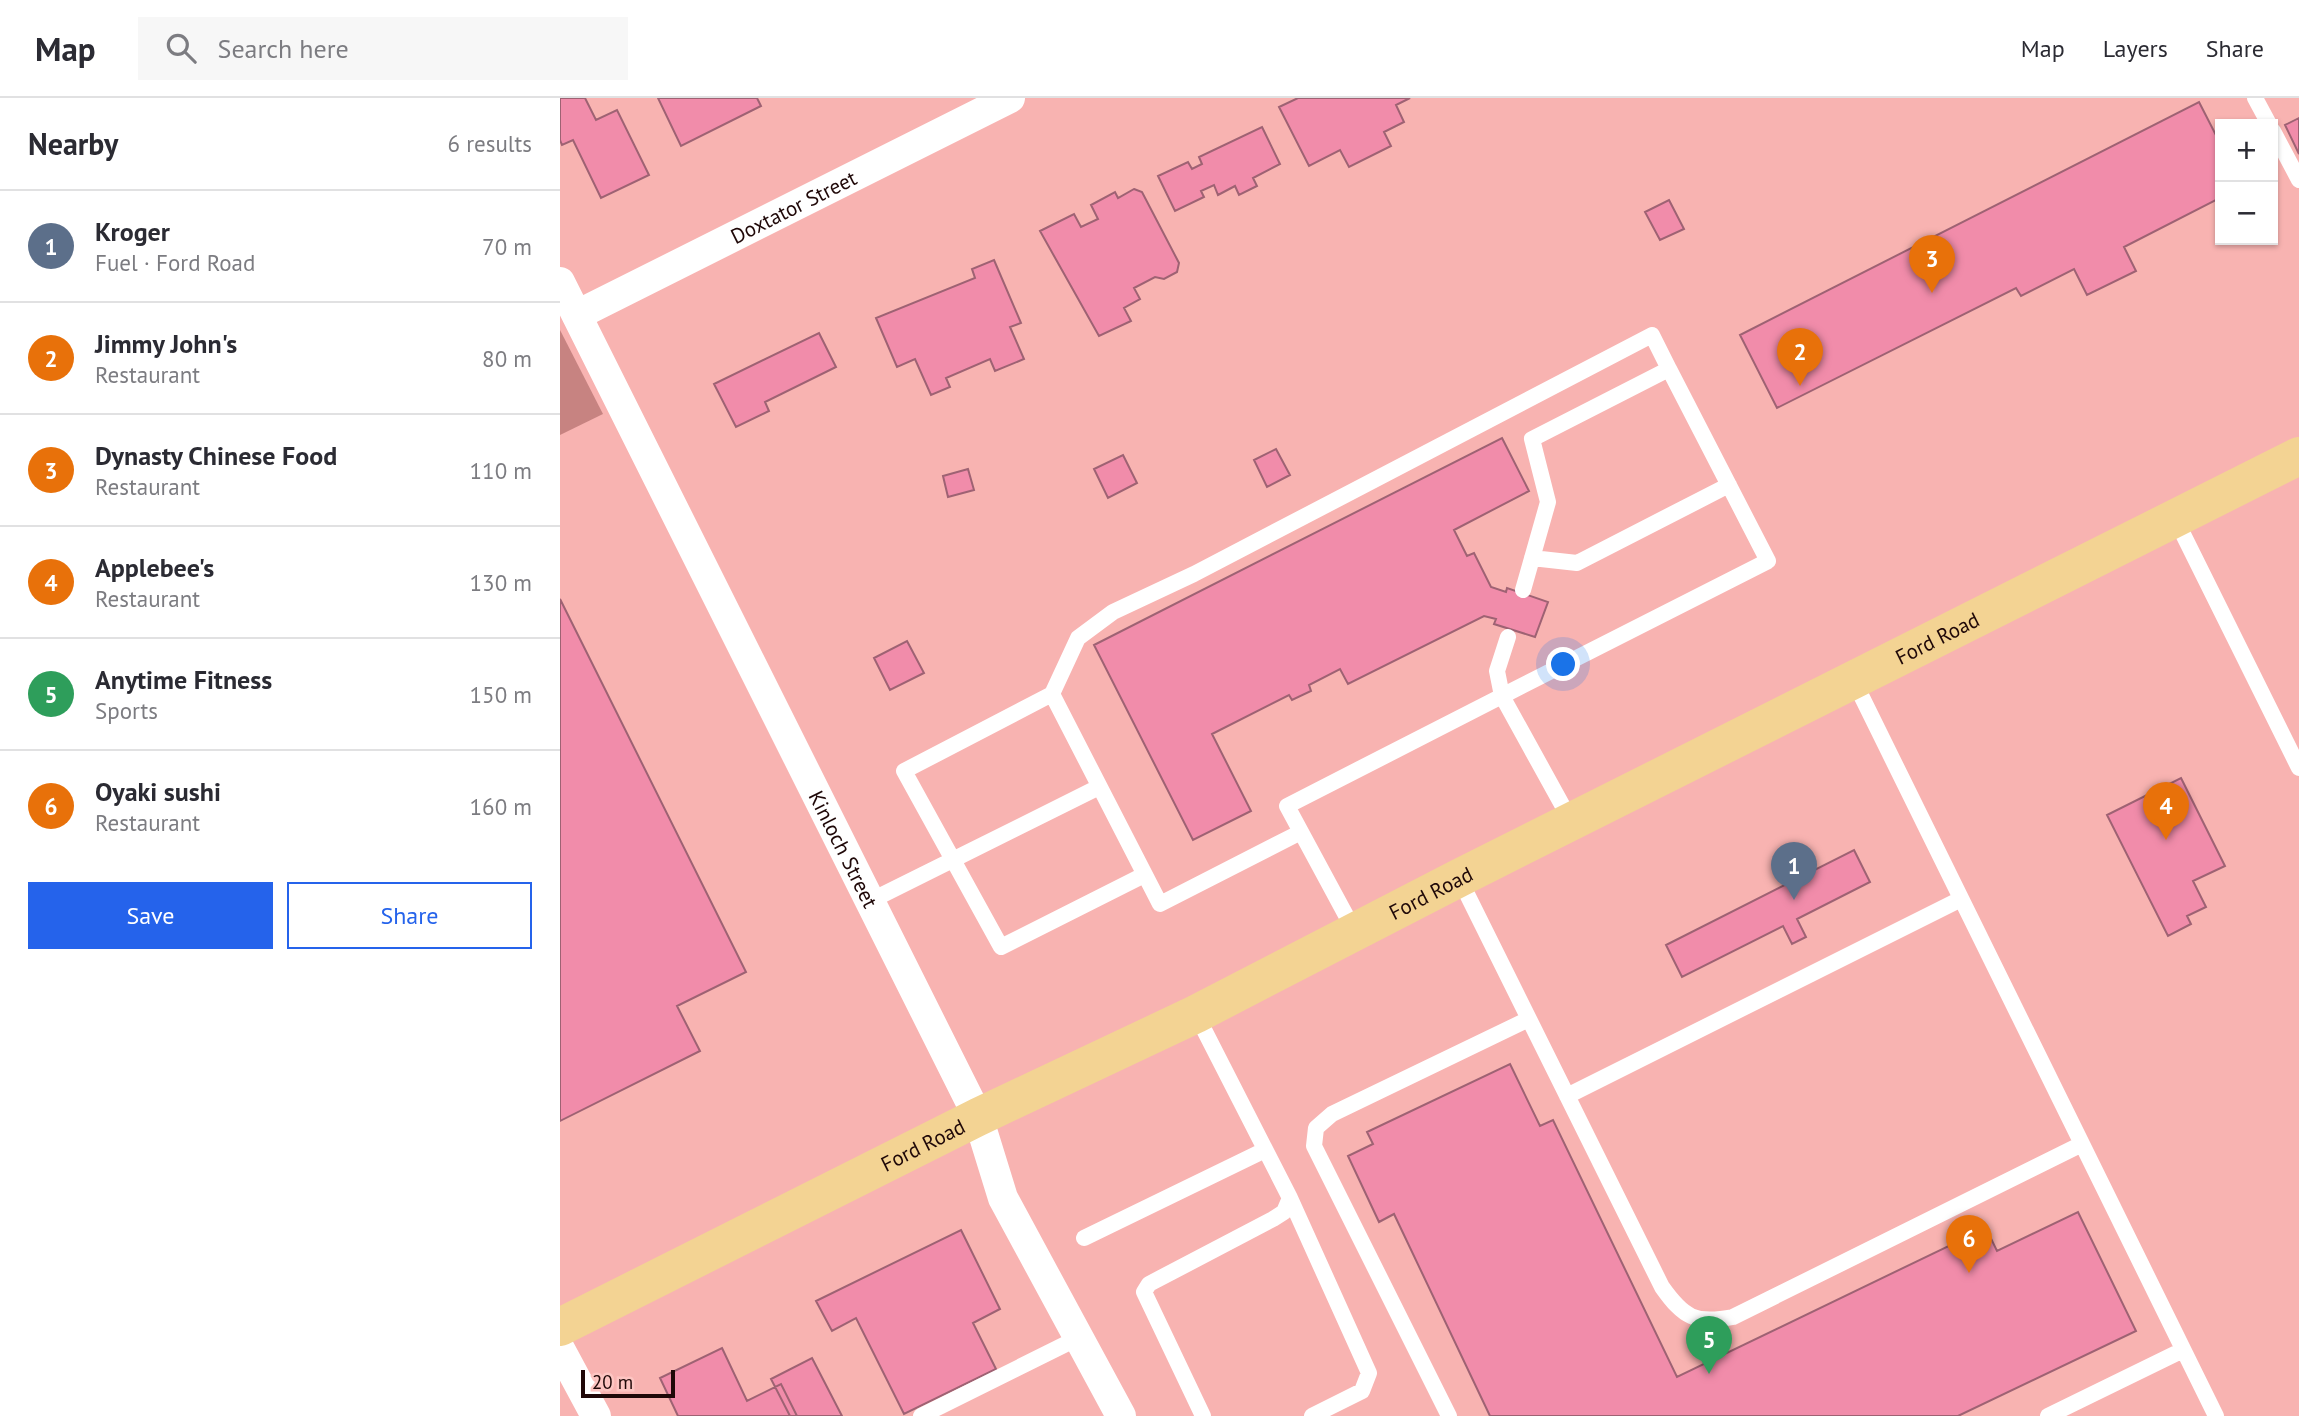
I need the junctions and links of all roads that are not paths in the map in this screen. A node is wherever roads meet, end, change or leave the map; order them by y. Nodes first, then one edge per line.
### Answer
1 (1010, 98) edge
2 (2255, 98) edge
3 (2266, 119) edge
4 (2278, 140) edge
5 (2299, 180) edge
6 (560, 282) edge
7 (577, 315) junction
8 (1669, 369) junction
9 (2299, 456) edge
10 (1729, 485) junction
11 (2175, 518) junction
12 (1532, 558) junction
13 (1523, 590) dead end
14 (1508, 637) dead end
15 (1853, 679) junction
16 (1052, 694) junction
17 (1502, 696) junction
18 (2299, 768) edge
19 (1099, 787) junction
20 (1571, 821) junction
21 (1301, 832) junction
22 (952, 859) junction
23 (1144, 875) junction
24 (1459, 878) junction
25 (1961, 899) junction
26 (870, 901) junction
27 (1355, 932) junction
28 (1196, 1014) junction
29 (1529, 1019) junction
30 (1567, 1096) junction
31 (978, 1117) junction
32 (2082, 1144) junction
33 (1265, 1150) junction
34 (1290, 1198) junction
35 (1084, 1238) dead end
36 (560, 1327) edge
37 (1078, 1338) junction
38 (560, 1349) edge
39 (2183, 1350) junction
40 (596, 1416) edge
41 (921, 1416) edge
42 (1121, 1416) edge
43 (1203, 1416) edge
44 (1312, 1416) edge
45 (1450, 1416) edge
46 (2048, 1416) edge
47 (2216, 1416) edge

1 - 7 street, Doxtator Street
2 - 3 lane
4 - 5 lane
6 - 7 street, Kinloch Street
7 - 26 street, Kinloch Street
8 - 10 lane
8 - 12 lane
8 - 16 lane
9 - 11 main road, Ford Road
10 - 12 lane
10 - 17 lane
11 - 15 main road, Ford Road
11 - 18 lane
12 - 13 lane
14 - 17 lane
15 - 20 main road, Ford Road
15 - 25 lane
16 - 19 lane
16 - 22 lane
17 - 20 lane
17 - 21 lane
19 - 22 lane
19 - 23 lane
20 - 24 main road, Ford Road
21 - 23 lane
21 - 27 lane
22 - 23 lane
22 - 26 lane
24 - 27 main road, Ford Road
24 - 29 lane
25 - 30 lane
25 - 32 lane
26 - 31 street, Kinloch Street
27 - 28 main road, Ford Road
28 - 31 main road, Ford Road
28 - 33 lane
29 - 30 lane
29 - 45 lane
30 - 32 lane
31 - 36 main road, Ford Road
31 - 37 street, Kinloch Street
32 - 39 lane
33 - 34 lane
33 - 35 lane
34 - 43 lane
34 - 44 lane
37 - 41 lane
37 - 42 street, Kinloch Street
38 - 40 street
39 - 46 lane
39 - 47 lane

